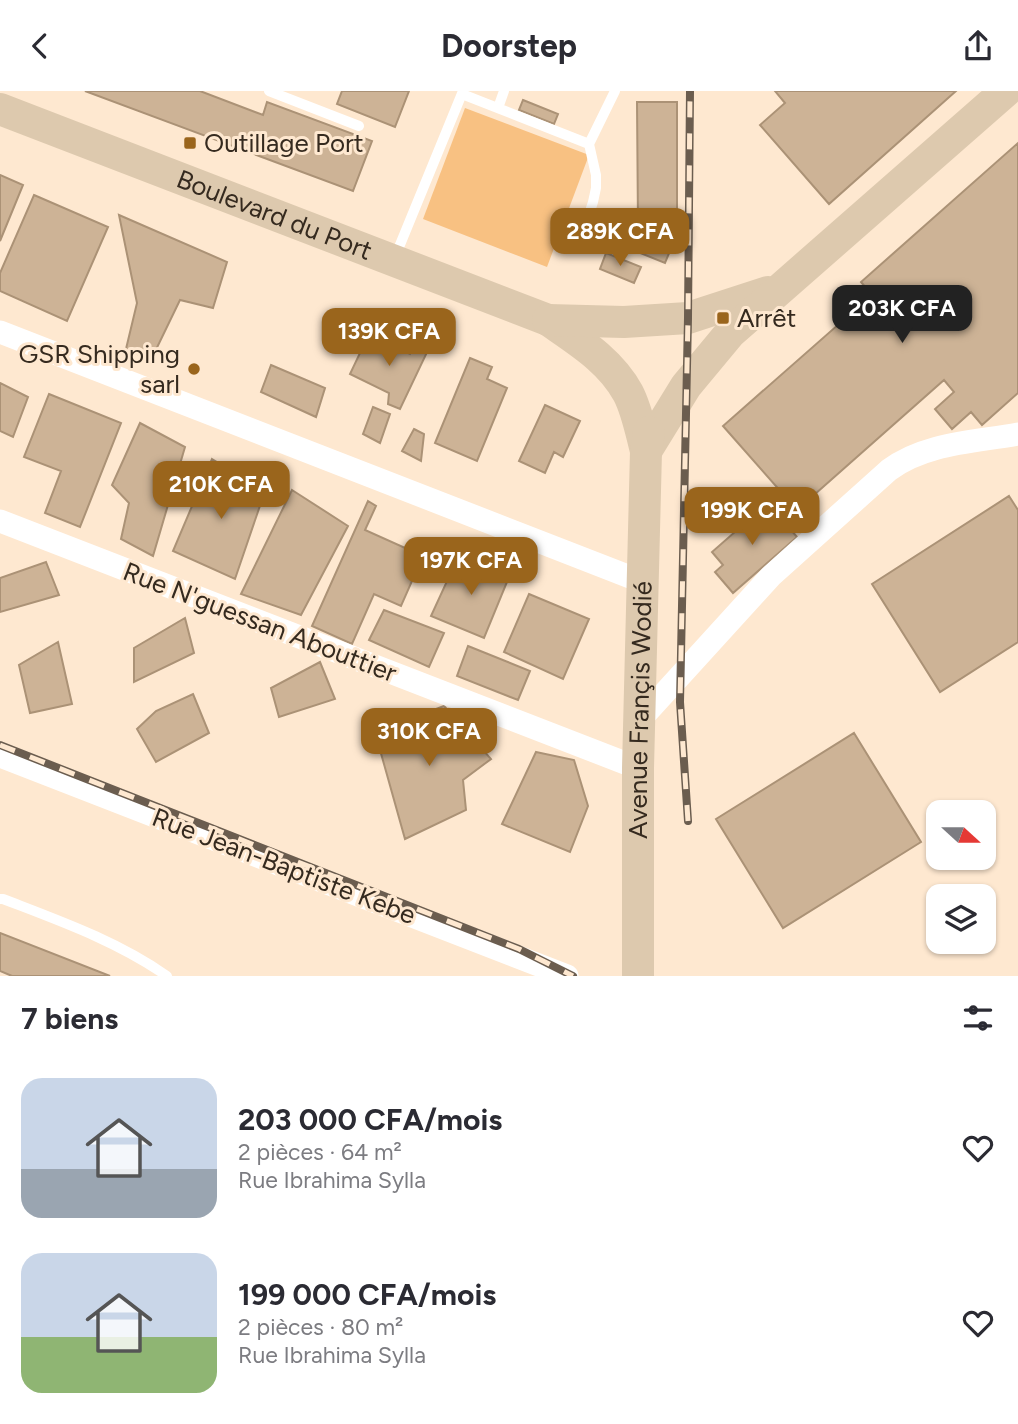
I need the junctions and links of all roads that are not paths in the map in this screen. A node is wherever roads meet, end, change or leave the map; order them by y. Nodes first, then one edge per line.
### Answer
1 (269, 91) edge
2 (505, 91) edge
3 (615, 91) edge
4 (1006, 91) edge
5 (463, 92) edge
6 (498, 108) junction
7 (0, 109) edge
8 (359, 126) dead end
9 (589, 144) junction
10 (582, 236) dead end
11 (394, 260) junction
12 (783, 286) junction
13 (548, 320) junction
14 (588, 321) junction
15 (0, 332) edge
16 (1018, 434) edge
17 (646, 451) junction
18 (0, 521) edge
19 (643, 582) junction
20 (639, 721) junction
21 (0, 756) edge
22 (638, 768) junction
23 (0, 899) edge
24 (167, 976) edge
25 (567, 976) edge
26 (638, 976) edge

1 - 8 lane
2 - 6 lane
3 - 9 lane
4 - 12 main road
5 - 6 lane
5 - 11 lane
6 - 9 lane
7 - 11 main road, Boulevard du Port
9 - 10 lane
11 - 13 main road, Boulevard du Port
12 - 14 main road, Boulevard du Port
12 - 17 main road
13 - 14 main road, Boulevard du Port
13 - 17 main road, Boulevard du Port
14 - 17 main road
15 - 19 street
16 - 20 street
17 - 19 main road, Avenue Françis Wodié
18 - 22 street, Rue N'guessan Abouttier
19 - 20 main road, Avenue Françis Wodié
20 - 22 main road, Avenue Françis Wodié
21 - 25 street, Rue Jean-Baptiste Kebe
22 - 26 main road, Avenue Françis Wodié
23 - 24 lane

